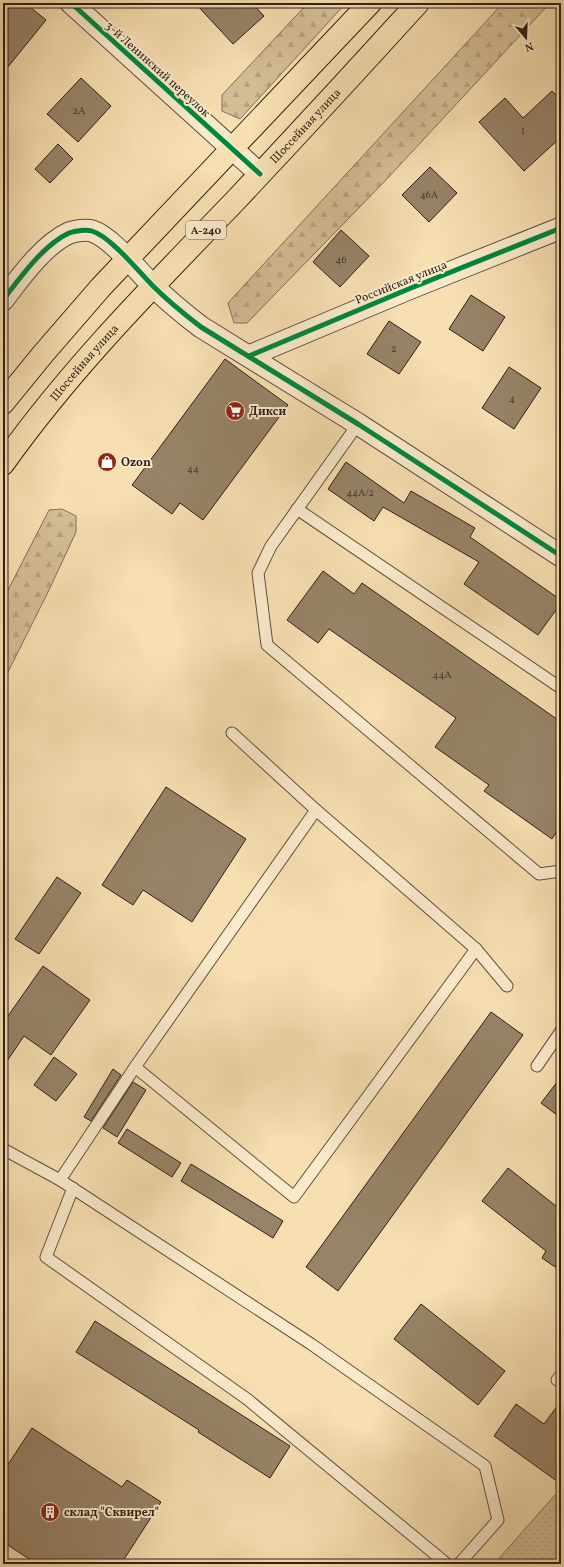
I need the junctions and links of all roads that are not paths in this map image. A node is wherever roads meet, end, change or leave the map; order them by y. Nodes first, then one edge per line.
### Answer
1 (70, 3) edge
2 (370, 3) edge
3 (418, 3) edge
4 (233, 148) junction
5 (260, 174) junction
6 (561, 228) edge
7 (127, 260) junction
8 (153, 286) junction
9 (3, 300) edge
10 (249, 356) junction
11 (3, 403) edge
12 (358, 424) junction
13 (3, 464) edge
14 (297, 509) junction
15 (561, 556) edge
16 (561, 688) edge
17 (232, 733) dead end
18 (316, 810) junction
19 (561, 871) edge
20 (476, 949) junction
21 (507, 986) dead end
22 (561, 1031) edge
23 (537, 1066) dead end
24 (135, 1067) junction
25 (3, 1149) edge
26 (60, 1180) junction
27 (72, 1188) junction
28 (447, 1564) edge
29 (459, 1564) edge

1 - 4 street, 3-й Ленинский переулок
2 - 4 main road, А-240
3 - 5 main road, Шоссейная улица / А-240
4 - 5 street, 3-й Ленинский переулок
4 - 7 main road, А-240
5 - 8 main road, Шоссейная улица / А-240
6 - 10 street, Российская улица
7 - 8 street
7 - 9 street
7 - 11 main road, А-240
8 - 10 street
8 - 13 main road, Шоссейная улица / А-240
10 - 12 street
12 - 14 lane
12 - 15 street
14 - 16 lane
14 - 19 lane
17 - 18 lane
18 - 20 lane
18 - 24 lane
20 - 21 lane
20 - 24 lane
22 - 23 lane
24 - 26 lane
25 - 26 lane
26 - 27 lane
27 - 28 lane
27 - 29 lane

